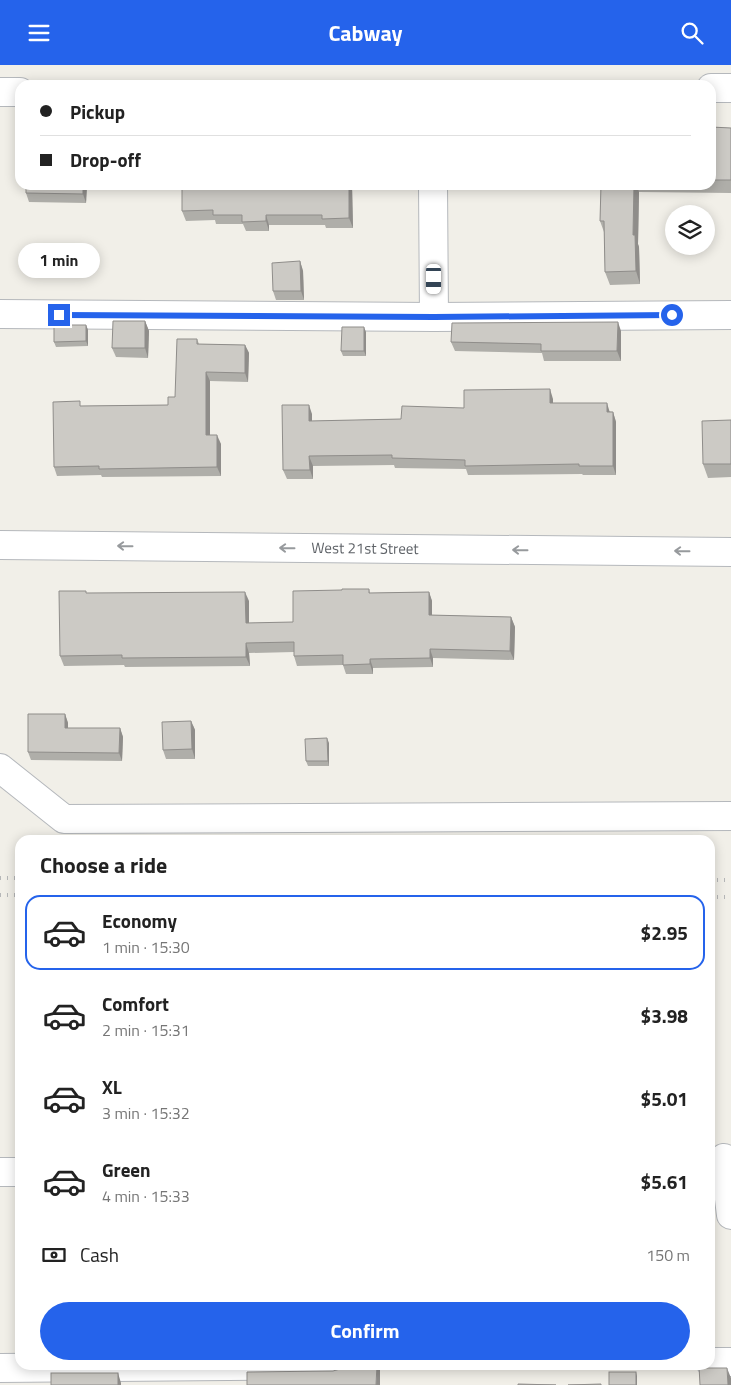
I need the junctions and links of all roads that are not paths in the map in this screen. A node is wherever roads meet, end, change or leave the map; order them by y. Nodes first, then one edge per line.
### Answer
1 (716, 88) edge
2 (731, 88) edge
3 (0, 92) edge
4 (15, 92) edge
5 (433, 190) edge
6 (0, 314) edge
7 (731, 315) edge
8 (434, 317) junction
9 (0, 545) edge
10 (731, 552) edge
11 (0, 768) edge
12 (731, 816) edge
13 (722, 1158) edge
14 (0, 1172) edge
15 (15, 1172) edge
16 (731, 1215) edge
17 (715, 1362) edge
18 (731, 1362) edge
19 (0, 1368) edge
20 (15, 1368) edge

1 - 2 street
3 - 4 street
5 - 8 street
6 - 8 street
7 - 8 street
10 -> 9 street, West 21st Street
11 - 12 street
13 - 16 street
14 - 15 street
17 - 18 street
19 - 20 street

